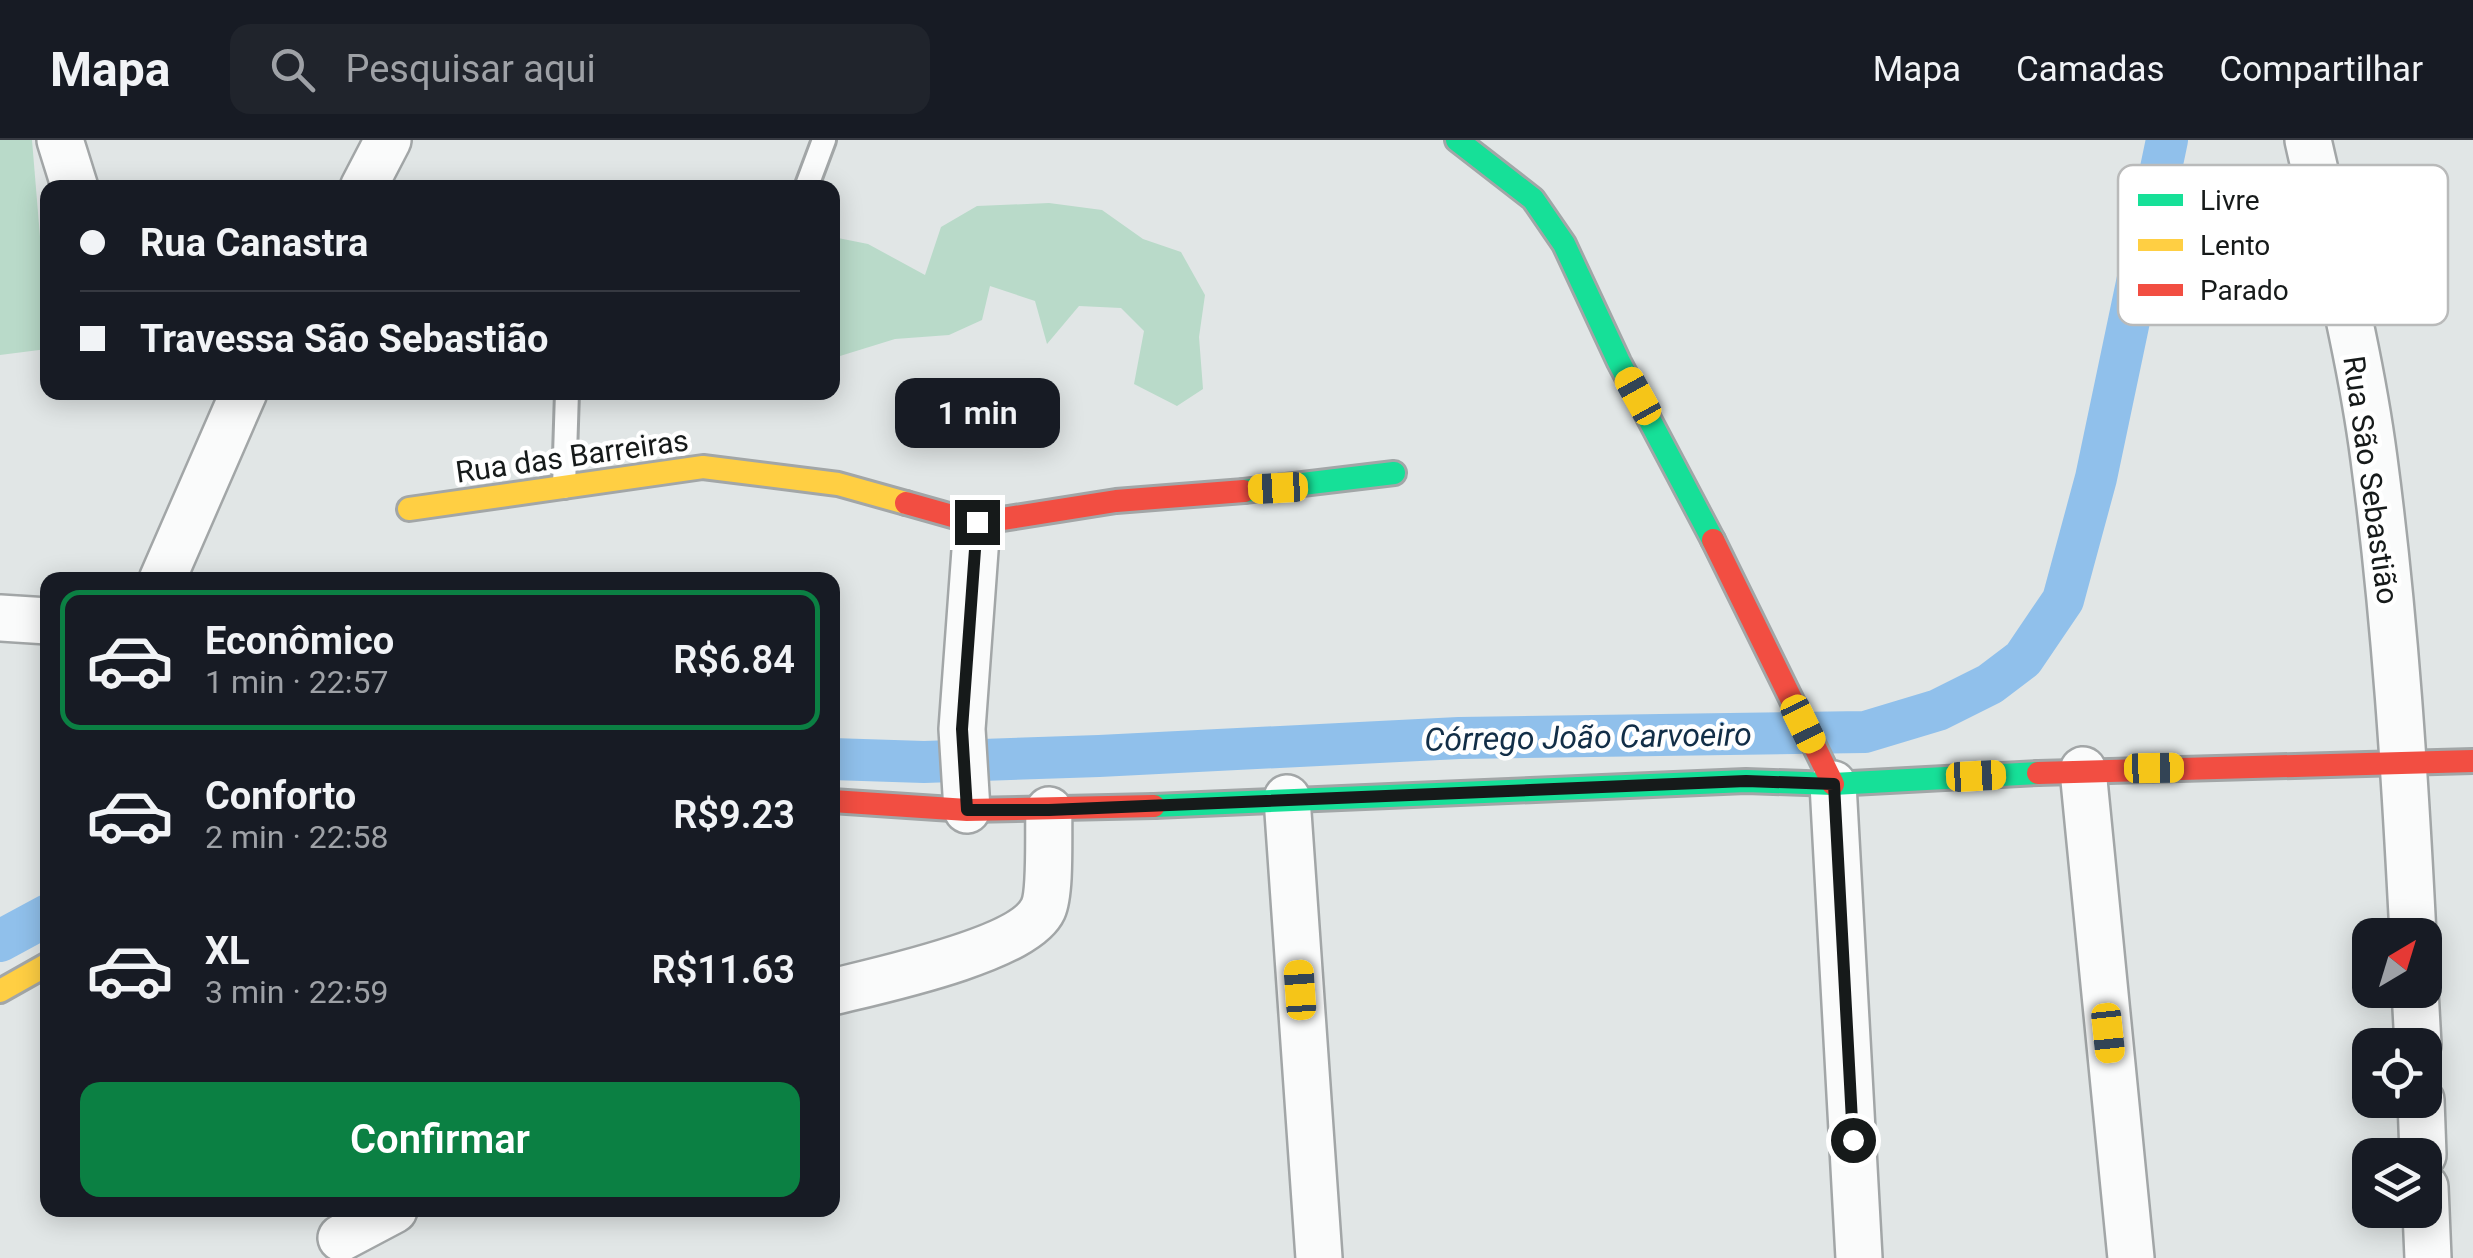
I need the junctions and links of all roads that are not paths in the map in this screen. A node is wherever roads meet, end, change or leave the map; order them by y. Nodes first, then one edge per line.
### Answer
1 (60, 140) edge
2 (388, 140) edge
3 (824, 140) edge
4 (1457, 140) edge
5 (2308, 140) edge
6 (2314, 165) edge
7 (72, 180) edge
8 (367, 180) edge
9 (809, 180) edge
10 (2349, 325) edge
11 (241, 400) edge
12 (567, 400) edge
13 (1394, 472) dead end
14 (564, 487) junction
15 (409, 508) dead end
16 (977, 522) junction
17 (165, 572) edge
18 (0, 618) edge
19 (40, 621) edge
20 (2473, 761) edge
21 (2404, 764) junction
22 (2083, 770) junction
23 (1827, 771) junction
24 (967, 798) junction
25 (1287, 798) junction
26 (840, 801) edge
27 (1049, 810) junction
28 (2412, 918) edge
29 (40, 968) edge
30 (840, 990) edge
31 (0, 991) edge
32 (379, 1217) edge
33 (2427, 1228) edge
34 (340, 1236) edge
35 (1319, 1258) edge
36 (1859, 1258) edge
37 (2130, 1258) edge
38 (2428, 1258) edge

1 - 7 street
2 - 8 street
3 - 9 lane
4 - 23 street
5 - 6 street, Rua São Sebastião
10 - 21 street, Rua São Sebastião
11 - 17 street
12 - 14 lane
13 - 16 street
14 - 15 street, Rua das Barreiras
14 - 16 street, Rua das Barreiras
16 - 24 street
18 - 19 street
20 - 21 street
21 - 22 street
21 - 28 street, Rua São Sebastião
22 - 23 street
22 - 37 street
23 - 25 street
23 - 36 street
24 - 26 street
24 - 27 street
25 - 27 street
25 - 35 street
27 - 30 street
29 - 31 street
32 - 34 street
33 - 38 street

